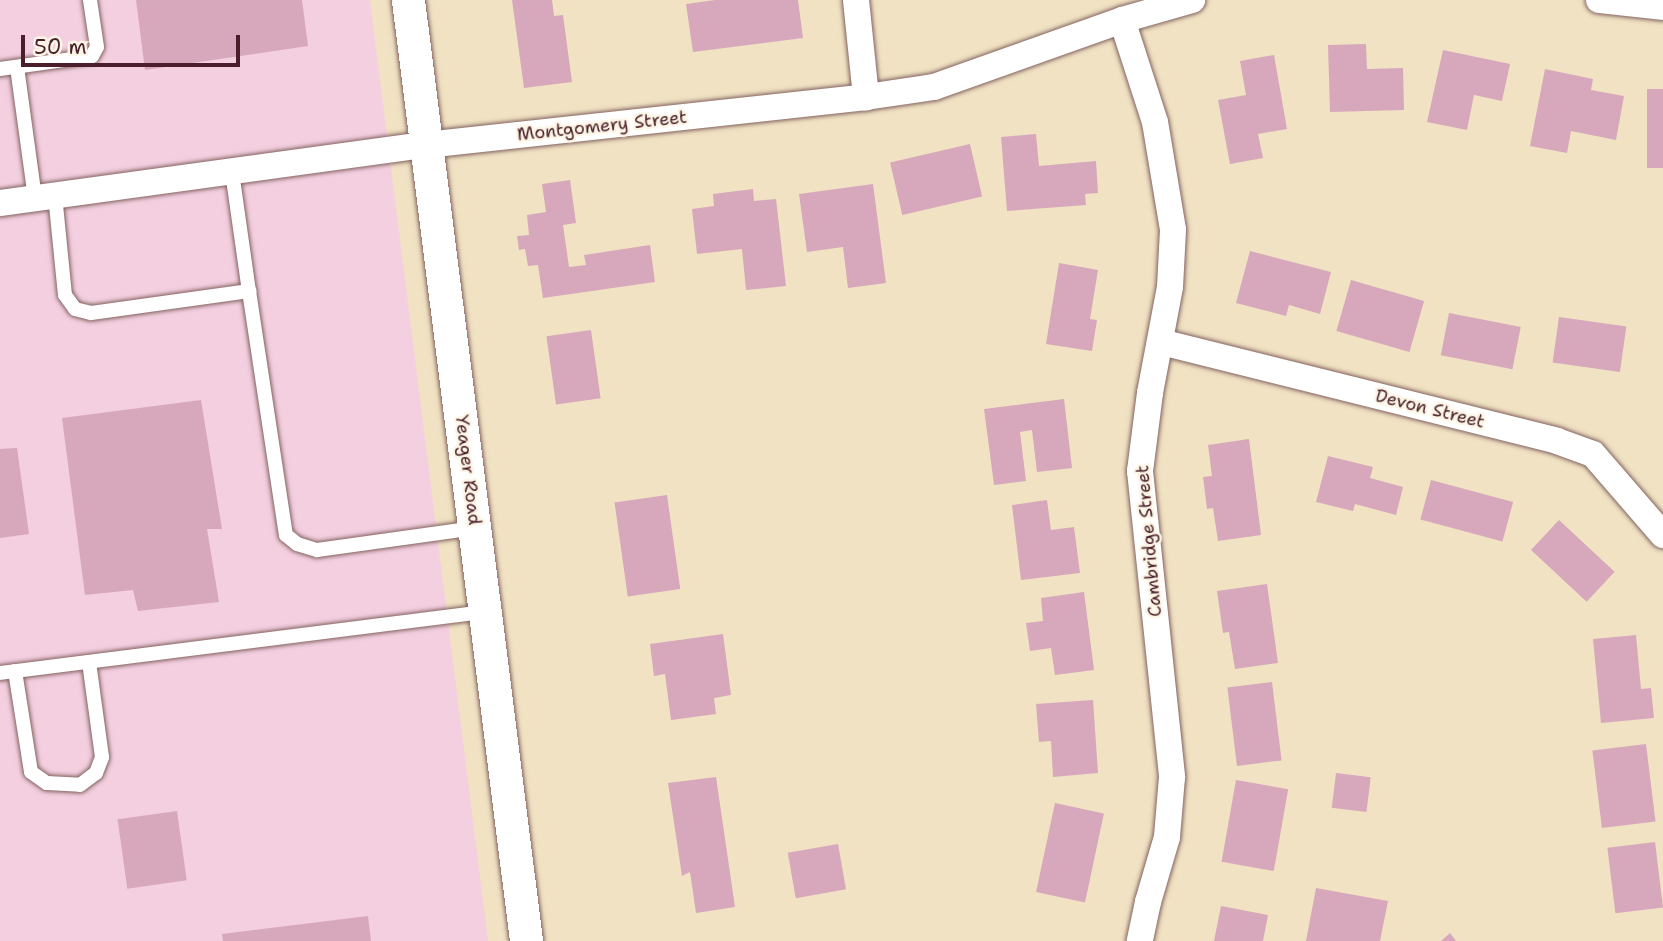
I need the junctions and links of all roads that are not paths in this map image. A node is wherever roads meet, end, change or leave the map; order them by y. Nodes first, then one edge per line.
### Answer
1 (90, 0) edge
2 (408, 0) edge
3 (856, 0) edge
4 (1192, 0) edge
5 (1599, 0) edge
6 (1663, 6) edge
7 (1122, 20) junction
8 (17, 66) junction
9 (0, 69) edge
10 (866, 97) junction
11 (426, 145) junction
12 (232, 172) junction
13 (45, 197) junction
14 (0, 203) edge
15 (249, 291) junction
16 (1161, 342) junction
17 (475, 527) junction
18 (1663, 535) edge
19 (487, 612) junction
20 (89, 662) junction
21 (8, 672) edge
22 (526, 941) edge
23 (1140, 941) edge

1 - 8 lane
2 - 11 street, Yeager Road
3 - 10 street
4 - 7 street, Montgomery Street
5 - 6 street
7 - 10 street, Montgomery Street
7 - 16 street, Cambridge Street
8 - 9 lane
8 - 13 lane
10 - 11 street, Montgomery Street
11 - 12 street, Montgomery Street
11 - 17 street, Yeager Road
12 - 13 street, Montgomery Street
12 - 15 lane
13 - 14 street, Montgomery Street
13 - 15 lane
15 - 17 lane
16 - 18 street, Devon Street
16 - 23 street, Cambridge Street
17 - 19 street, Yeager Road
19 - 20 lane
19 - 22 street, Yeager Road
20 - 21 lane
20 - 21 lane

